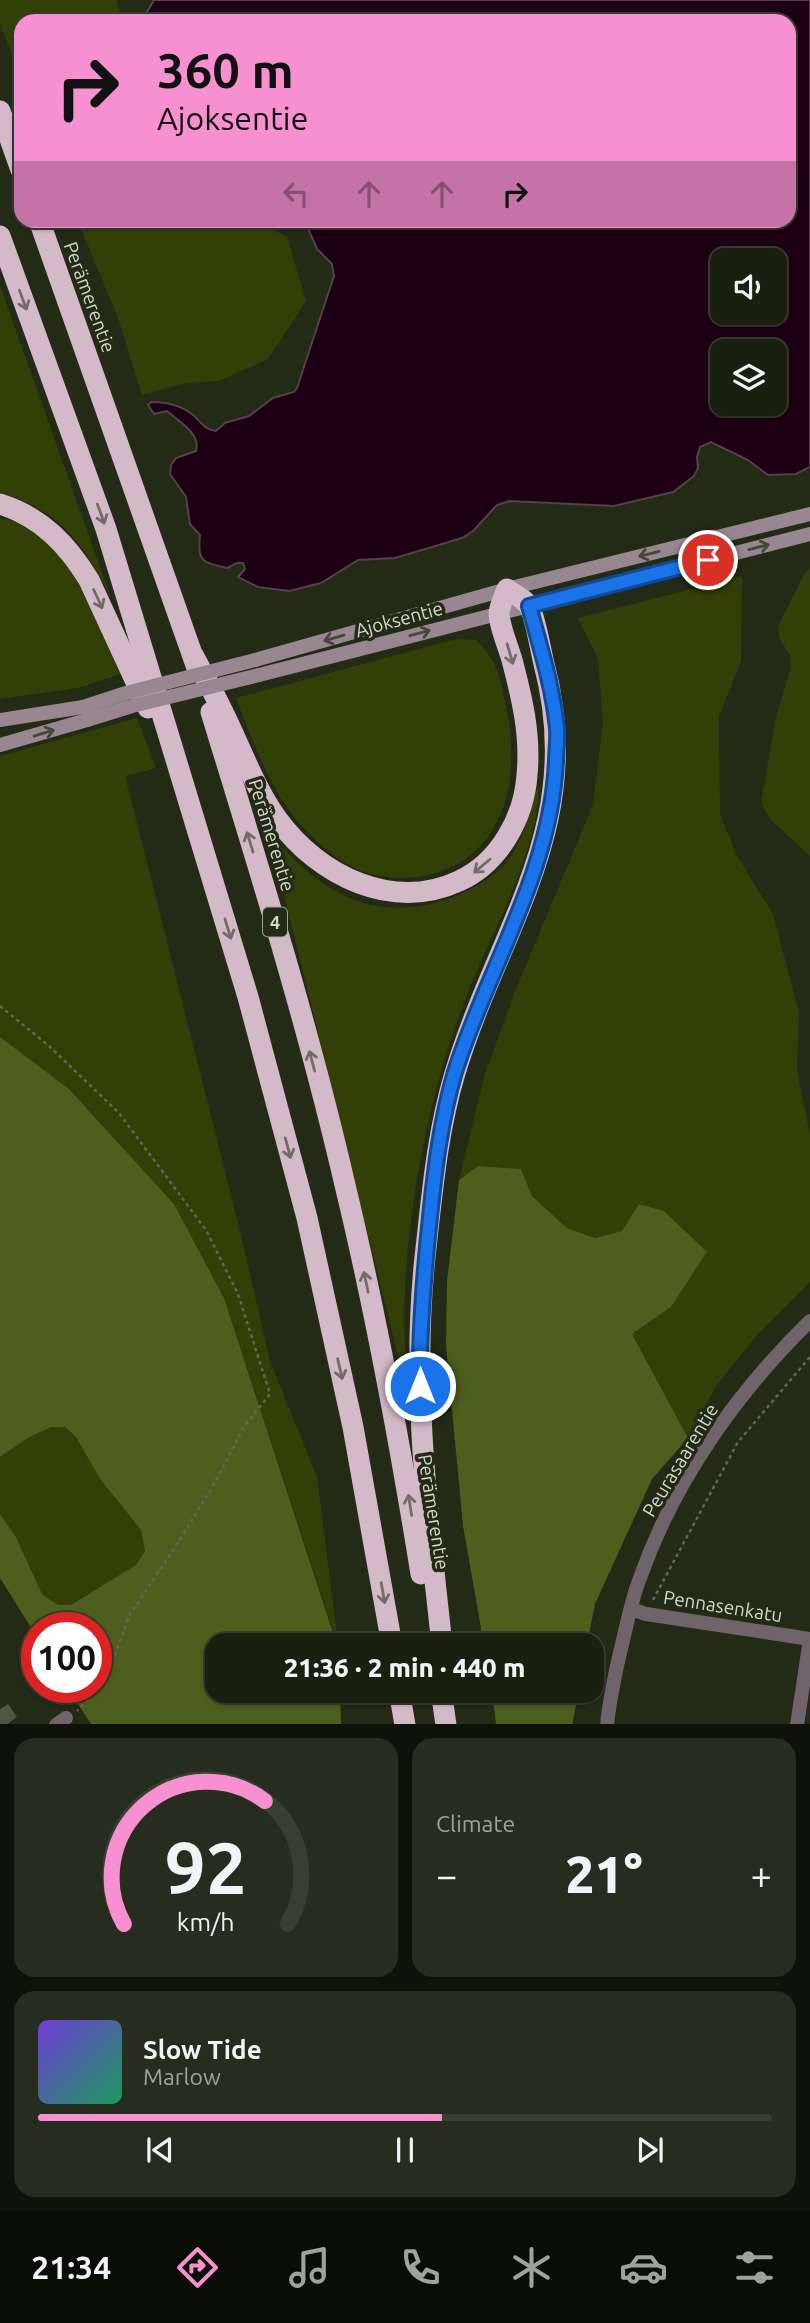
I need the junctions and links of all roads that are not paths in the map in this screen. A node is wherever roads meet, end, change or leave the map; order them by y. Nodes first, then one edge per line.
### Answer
1 (0, 111) edge
2 (14, 150) edge
3 (42, 228) edge
4 (0, 236) edge
5 (0, 504) edge
6 (810, 514) edge
7 (810, 534) edge
8 (507, 589) junction
9 (529, 606) junction
10 (499, 612) junction
11 (193, 655) junction
12 (85, 713) junction
13 (0, 720) edge
14 (0, 745) edge
15 (187, 793) junction
16 (810, 1321) edge
17 (631, 1609) junction
18 (390, 1633) edge
19 (431, 1633) edge
20 (441, 1633) edge
21 (810, 1639) edge
22 (402, 1703) edge
23 (444, 1703) edge
24 (448, 1703) edge
25 (405, 1724) edge
26 (449, 1724) edge
27 (607, 1724) edge
28 (797, 1724) edge

1 - 2 highway
3 - 11 highway, Perämerentie / 4
4 -> 15 highway
5 -> 15 highway
6 -> 8 main road, Ajoksentie
9 -> 7 main road, Ajoksentie
8 - 9 highway
8 - 10 highway
8 -> 12 main road, Ajoksentie, bridge
9 - 10 main road, Ajoksentie
9 - 20 highway
10 -> 11 highway
12 -> 10 main road, Ajoksentie, bridge
19 -> 11 highway, Perämerentie / 4
12 - 13 main road, Ajoksentie
14 -> 12 main road, Ajoksentie
15 -> 18 highway
16 - 17 street, Peurasaarentie
17 - 21 street, Pennasenkatu
17 - 27 street, Peurasaarentie
21 - 28 street
22 - 25 highway
23 - 26 highway
24 - 26 highway

